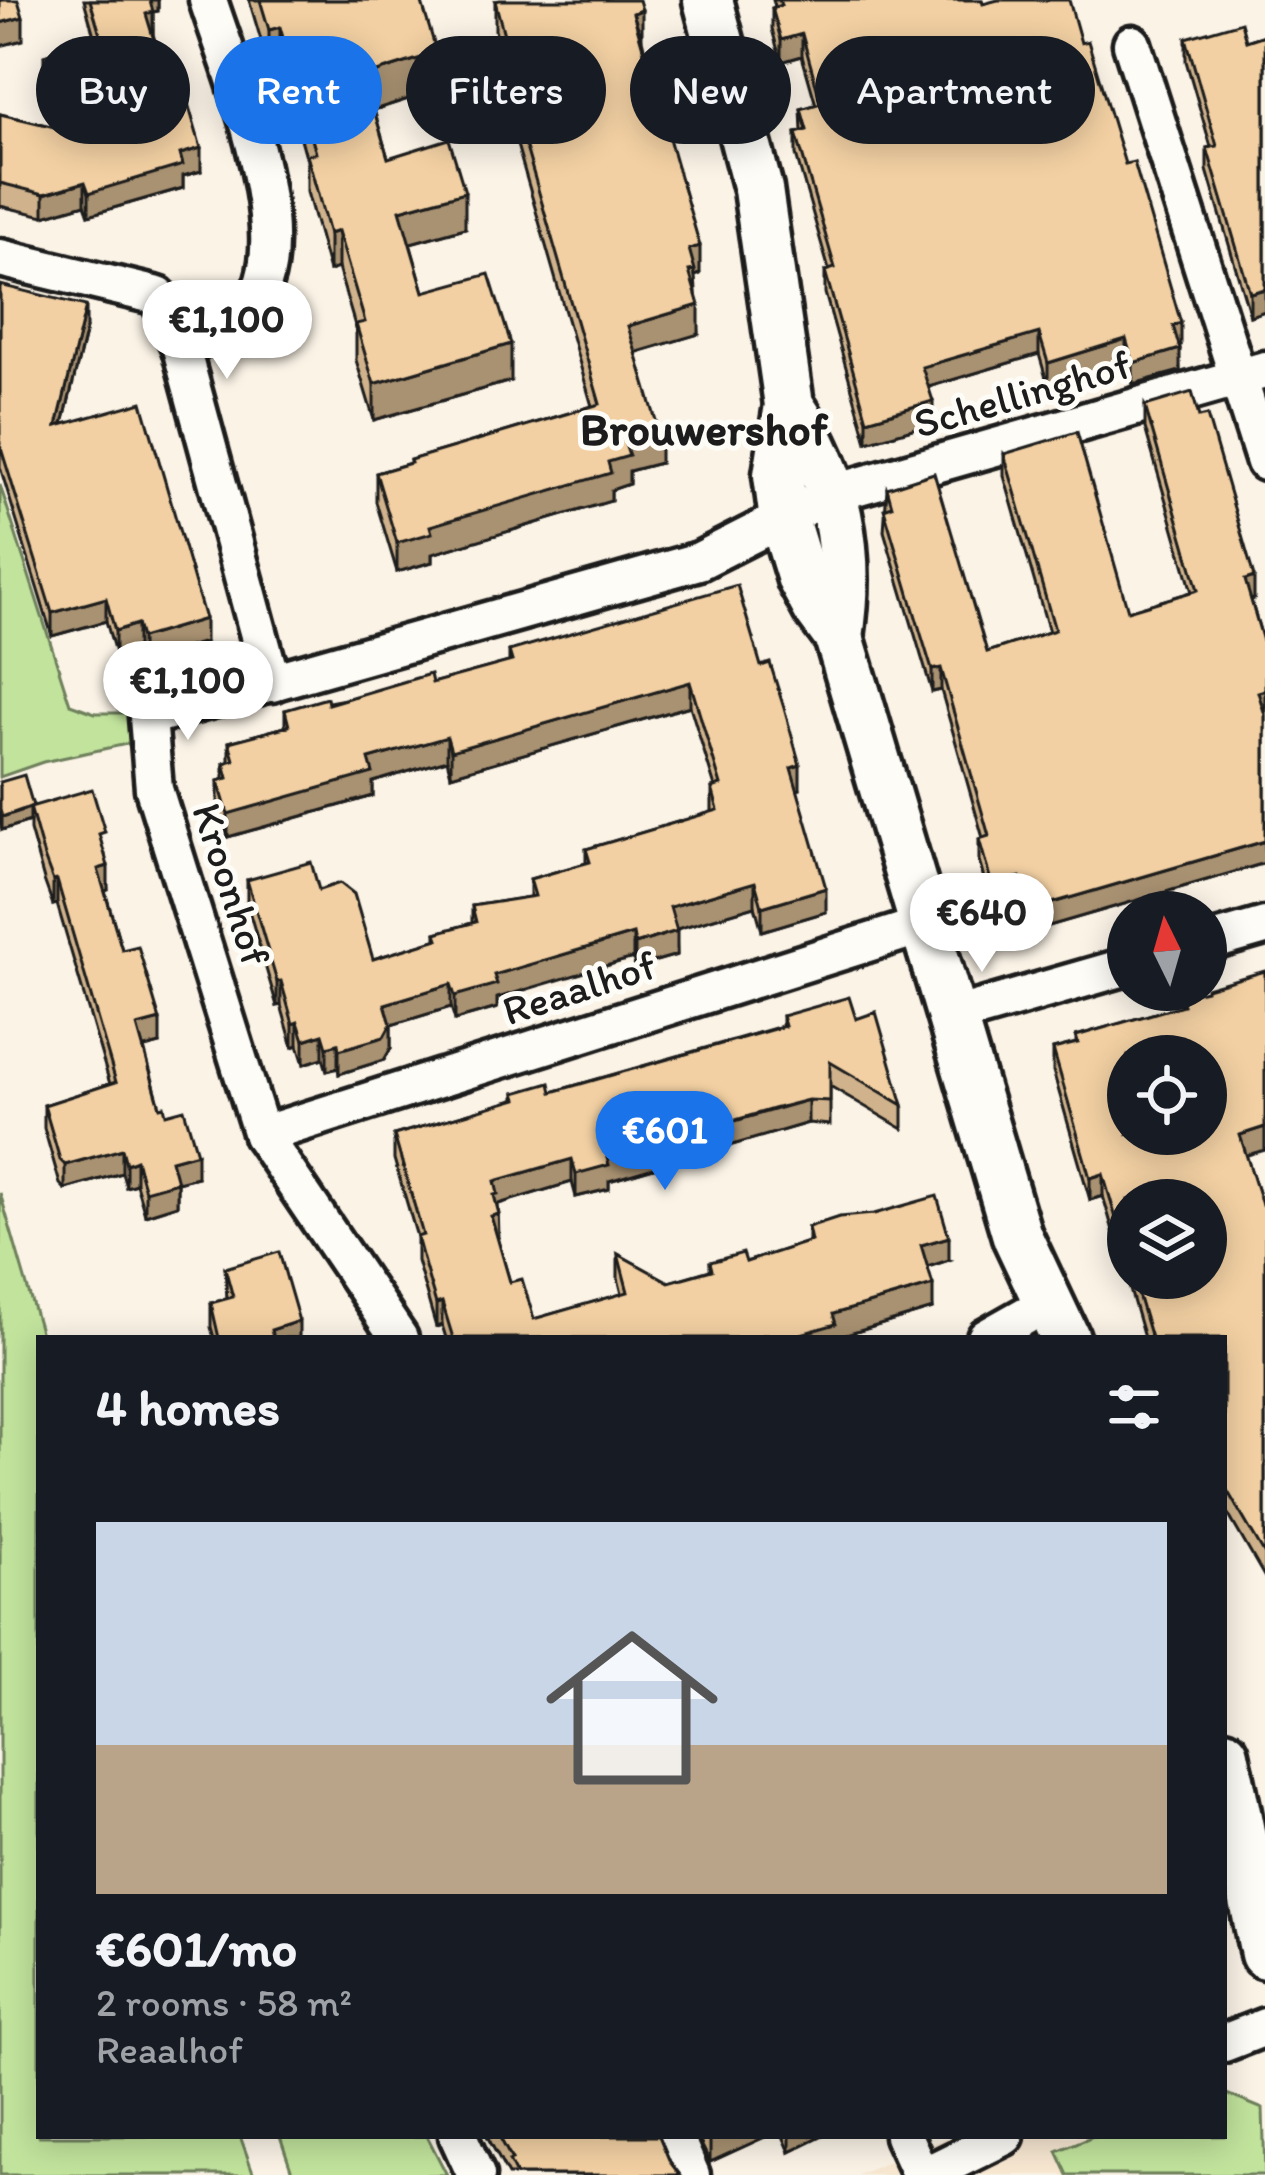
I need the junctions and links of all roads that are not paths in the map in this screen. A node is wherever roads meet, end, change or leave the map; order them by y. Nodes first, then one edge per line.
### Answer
1 (208, 0) edge
2 (708, 0) edge
3 (1132, 44) dead end
4 (0, 258) edge
5 (181, 348) junction
6 (1251, 374) edge
7 (788, 405) junction
8 (1265, 462) edge
9 (831, 494) junction
10 (784, 520) junction
11 (839, 637) junction
12 (272, 683) junction
13 (923, 925) junction
14 (1265, 926) edge
15 (1227, 937) edge
16 (1107, 972) edge
17 (951, 1017) junction
18 (262, 1136) junction
19 (1055, 1321) edge
20 (397, 1335) edge
21 (998, 1335) edge
22 (1227, 1769) edge
23 (1265, 1954) edge
24 (1265, 2027) edge
25 (1227, 2042) edge
26 (459, 2139) edge
27 (675, 2139) edge
28 (905, 2139) edge
29 (999, 2139) edge
30 (476, 2175) edge
31 (692, 2175) edge
32 (924, 2175) edge

1 - 5 street
2 - 7 street
3 - 6 street
4 - 5 street
5 - 12 street
6 - 8 street
6 - 9 street, Schellinghof
7 - 9 street
7 - 10 street
9 - 10 street, Schellinghof
9 - 11 street
10 - 11 street
10 - 12 street, Kroonhof
11 - 13 street
12 - 18 street, Kroonhof
13 - 17 street
13 - 18 street, Reaalhof
14 - 15 street
16 - 17 street
17 - 19 street
18 - 20 street, Kroonhof
19 - 21 street
22 - 23 street
24 - 25 street
26 - 30 street
27 - 31 street
28 - 32 street
29 - 32 street

